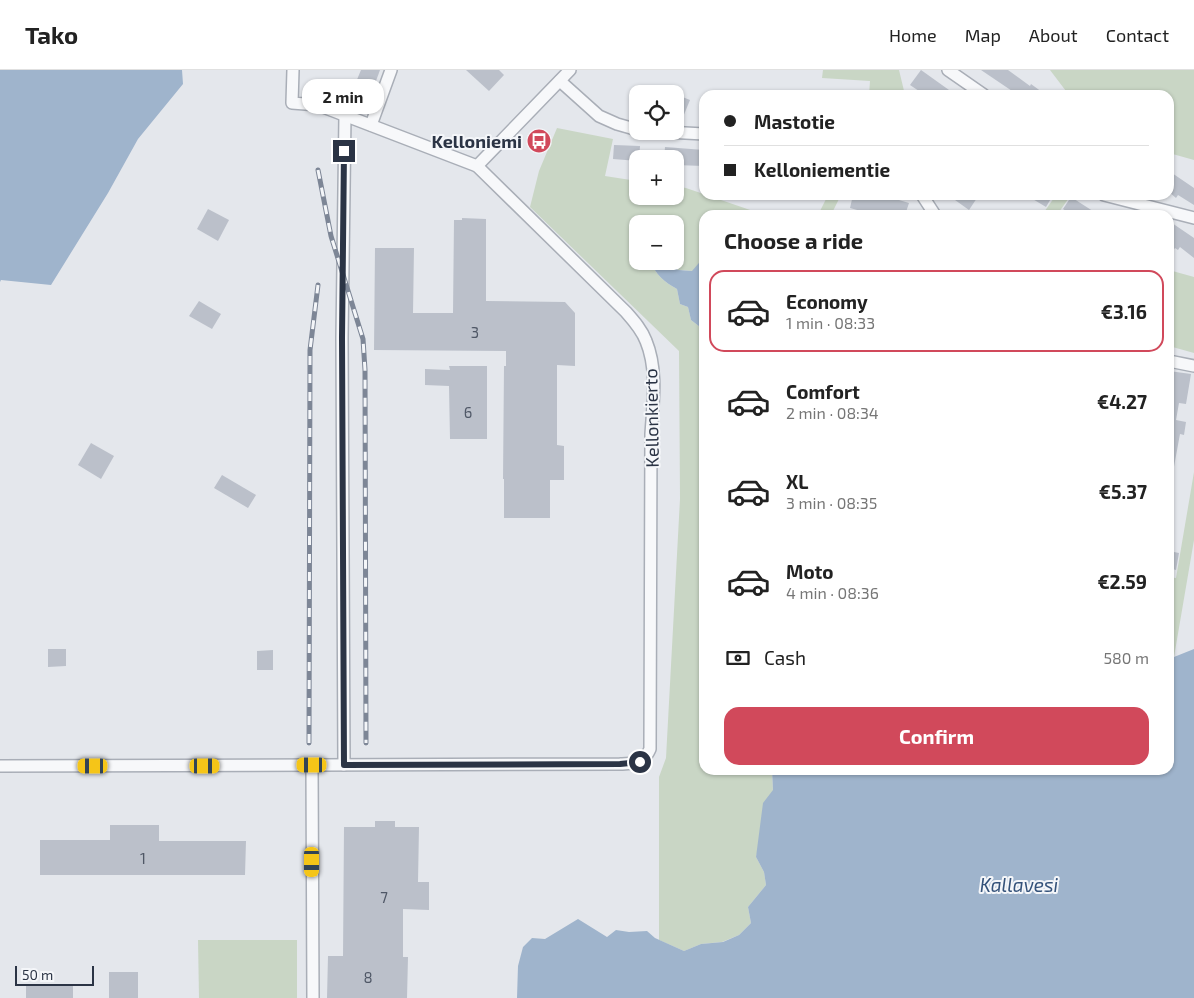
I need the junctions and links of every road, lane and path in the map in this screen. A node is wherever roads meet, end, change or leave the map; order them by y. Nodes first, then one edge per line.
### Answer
1 (293, 70) edge
2 (391, 70) edge
3 (570, 70) edge
4 (948, 70) edge
5 (560, 80) junction
6 (977, 90) edge
7 (345, 115) junction
8 (371, 125) junction
9 (629, 127) edge
10 (684, 133) edge
11 (699, 134) edge
12 (476, 166) junction
13 (1124, 200) edge
14 (1163, 210) edge
15 (1174, 213) edge
16 (1194, 218) edge
17 (1174, 362) edge
18 (1194, 366) edge
19 (312, 765) junction
20 (344, 765) junction
21 (0, 766) edge
22 (313, 998) edge

1 - 7 street, Kellonkierto
2 - 8 street
3 - 5 street
4 - 6 street
5 - 9 street
5 - 12 street
7 - 8 street, Kellonkierto
7 - 20 street
8 - 12 street, Kellonkierto
10 - 11 street
12 - 20 street, Kellonkierto
13 - 14 street
15 - 16 street
17 - 18 street
19 - 20 street
19 - 21 street
19 - 22 street

